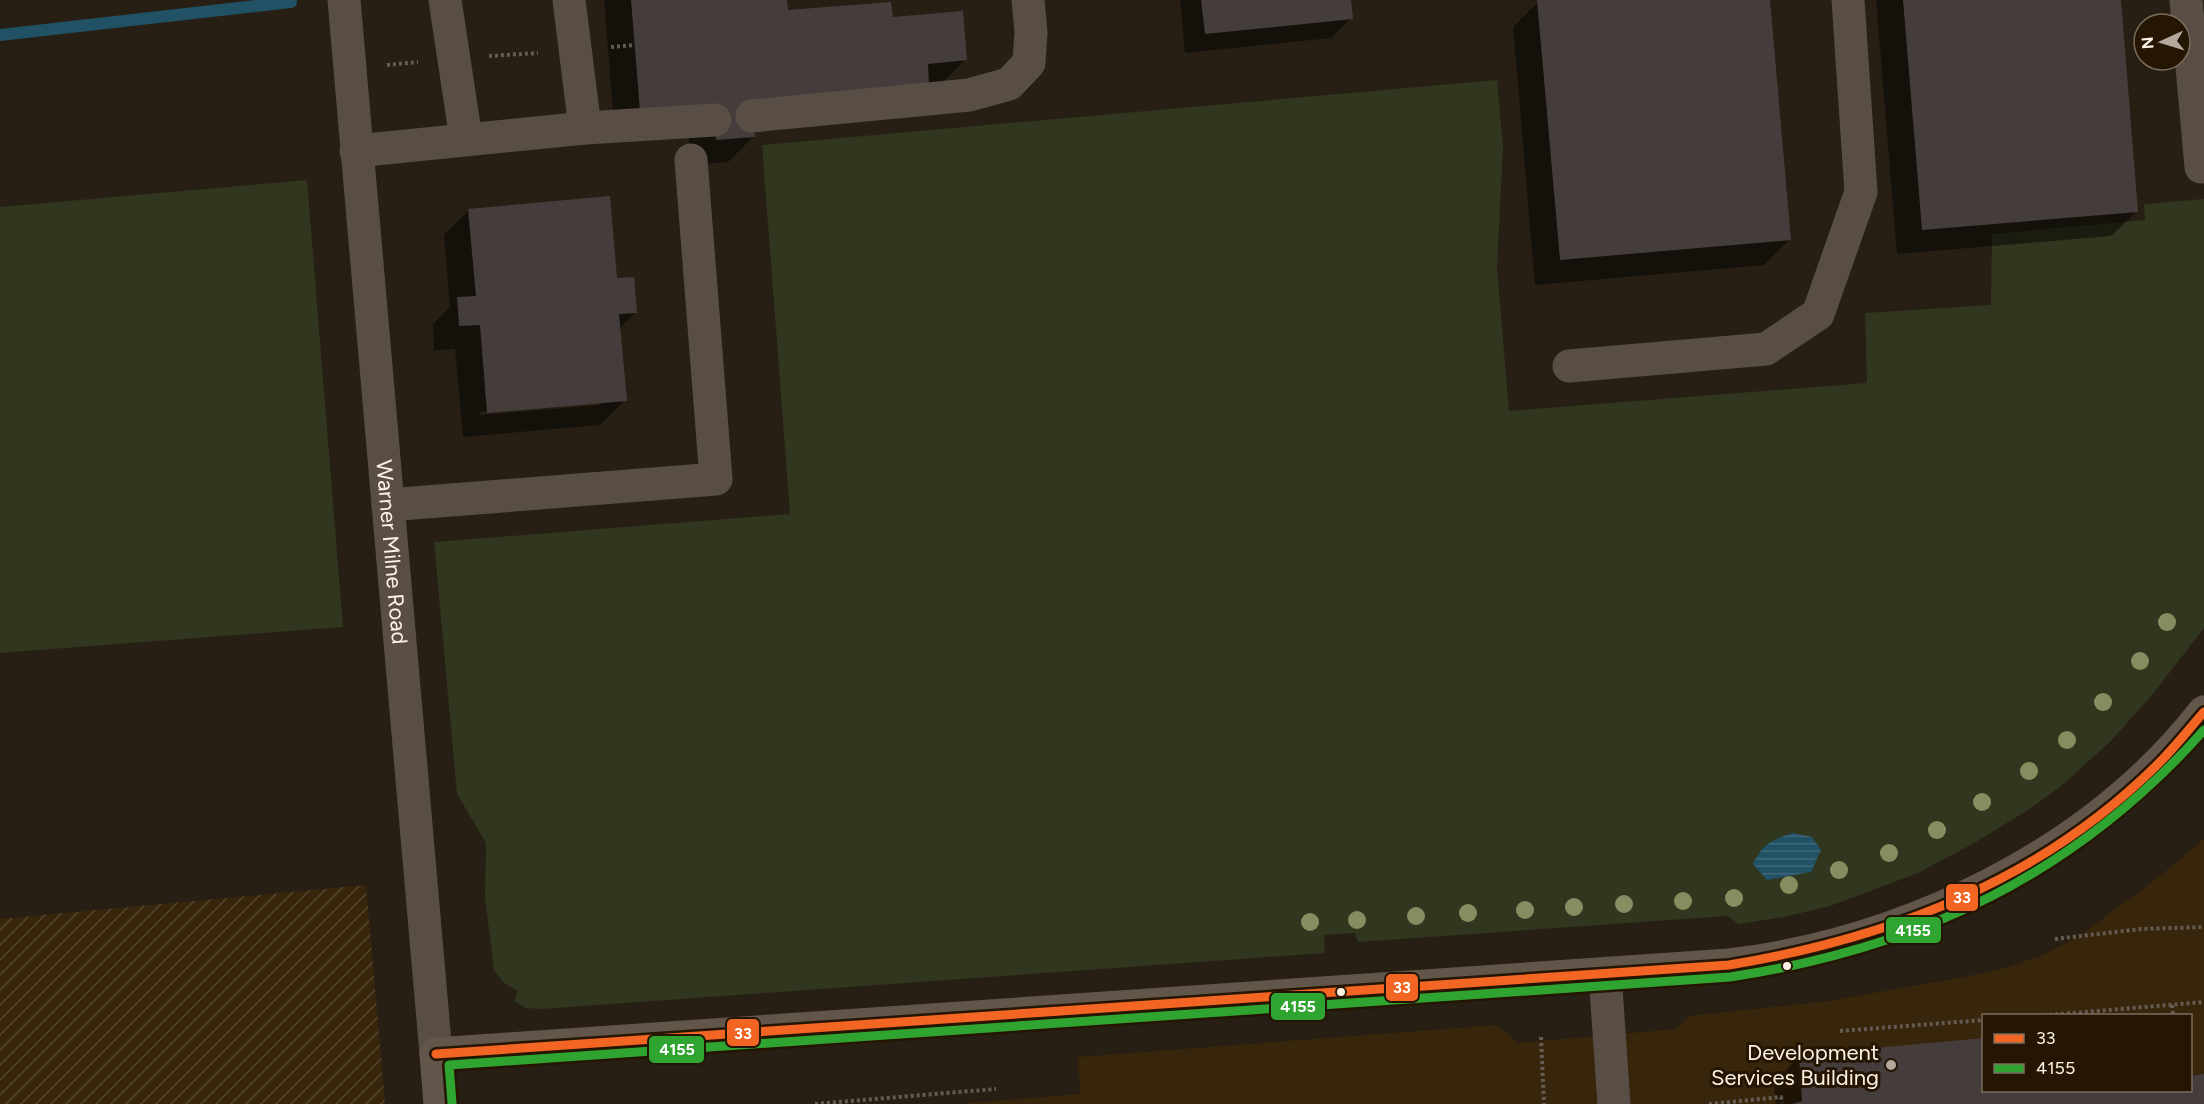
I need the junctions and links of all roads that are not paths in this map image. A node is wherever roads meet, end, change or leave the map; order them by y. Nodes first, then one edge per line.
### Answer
1 (344, 0) edge
2 (446, 0) edge
3 (569, 0) edge
4 (1028, 0) edge
5 (1848, 0) edge
6 (2186, 0) edge
7 (752, 116) dead end
8 (715, 120) dead end
9 (585, 128) junction
10 (466, 139) junction
11 (356, 150) junction
12 (691, 160) dead end
13 (2200, 167) dead end
14 (1569, 366) dead end
15 (388, 505) junction
16 (2204, 712) edge
17 (1605, 974) junction
18 (436, 1054) junction
19 (440, 1104) edge
20 (1614, 1104) edge

1 - 11 street, Warner Milne Road
2 - 10 street
3 - 9 street
4 - 7 street
5 - 14 street
6 - 13 street
8 - 9 street
9 - 10 street
10 - 11 street
11 - 15 street, Warner Milne Road
12 - 15 street
15 - 18 street, Warner Milne Road
16 - 17 main road
17 - 18 main road
17 - 20 street
18 - 19 main road, Warner Milne Road

